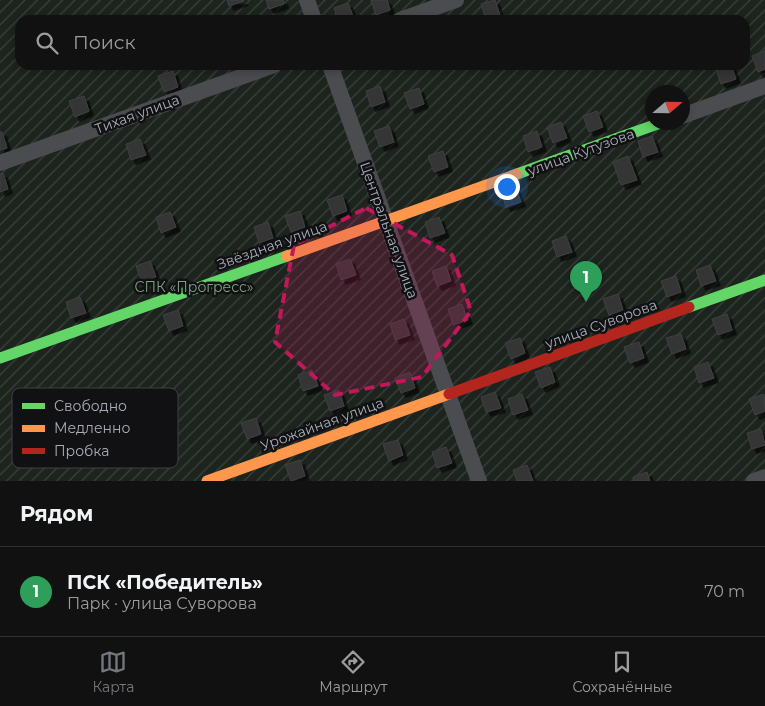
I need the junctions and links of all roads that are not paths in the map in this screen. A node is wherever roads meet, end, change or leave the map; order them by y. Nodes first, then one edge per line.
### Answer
1 (307, 0) edge
2 (456, 0) edge
3 (312, 15) edge
4 (414, 15) edge
5 (260, 70) edge
6 (332, 70) edge
7 (765, 86) edge
8 (690, 113) edge
9 (645, 128) edge
10 (0, 164) edge
11 (385, 221) junction
12 (765, 280) edge
13 (0, 358) edge
14 (448, 395) junction
15 (765, 477) edge
16 (207, 481) edge
17 (479, 481) edge
18 (754, 481) edge

1 - 3 street
2 - 4 street
5 - 10 street, Тихая улица
6 - 11 street, Центральная улица
7 - 8 street
9 - 11 street, улица Кутузова
11 - 13 street, Звёздная улица
11 - 14 street, Центральная улица
12 - 14 street, улица Суворова
14 - 16 street, Урожайная улица
14 - 17 street, Центральная улица
15 - 18 street

